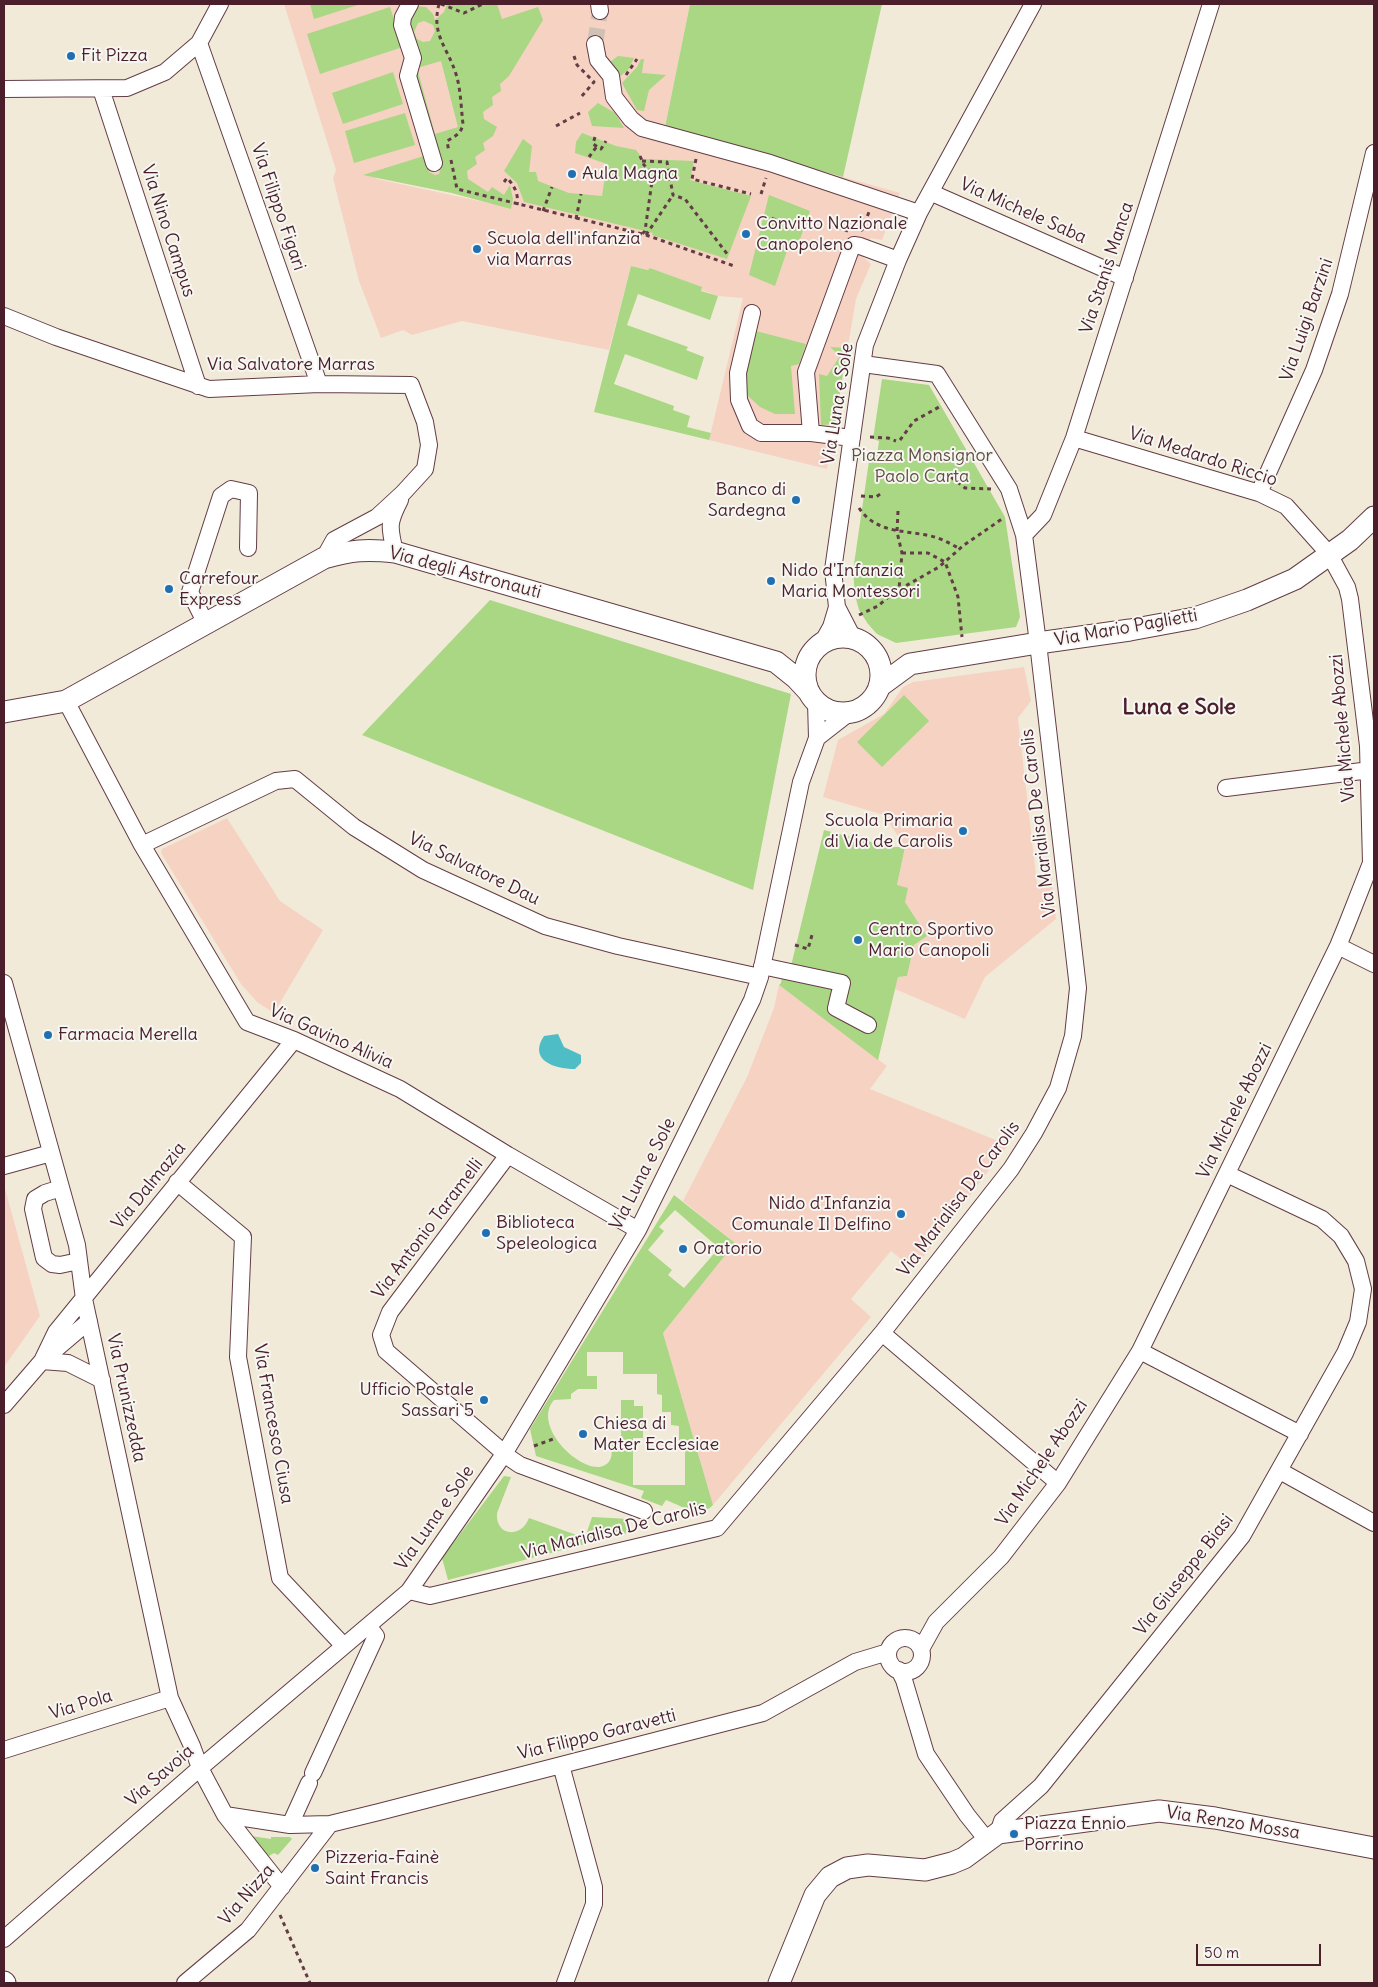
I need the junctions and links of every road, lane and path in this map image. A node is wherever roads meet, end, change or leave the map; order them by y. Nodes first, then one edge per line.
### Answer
1 (220, 4) edge
2 (410, 4) edge
3 (440, 4) edge
4 (483, 4) edge
5 (1033, 4) edge
6 (1211, 4) edge
7 (199, 43) junction
8 (595, 44) tunnel mouth
9 (574, 56) dead end
10 (637, 59) dead end
11 (620, 79) dead end
12 (4, 89) edge
13 (101, 89) junction
14 (581, 97) dead end
15 (580, 113) dead end
16 (556, 126) dead end
17 (595, 136) dead end
18 (606, 141) dead end
19 (597, 146) junction
20 (1374, 153) edge
21 (640, 156) dead end
22 (589, 158) dead end
23 (642, 161) junction
24 (696, 161) dead end
25 (434, 163) dead end
26 (504, 182) dead end
27 (552, 186) dead end
28 (932, 193) junction
29 (581, 194) dead end
30 (751, 194) dead end
31 (673, 195) junction
32 (872, 204) dead end
33 (518, 205) junction
34 (543, 211) junction
35 (919, 213) junction
36 (764, 216) dead end
37 (576, 219) junction
38 (831, 220) dead end
39 (804, 229) dead end
40 (644, 234) junction
41 (822, 246) dead end
42 (826, 247) dead end
43 (728, 255) dead end
44 (898, 260) junction
45 (734, 266) dead end
46 (1125, 278) junction
47 (752, 313) dead end
48 (4, 316) edge
49 (863, 364) junction
50 (319, 384) junction
51 (198, 386) junction
52 (944, 405) dead end
53 (811, 433) junction
54 (870, 437) dead end
55 (852, 438) junction
56 (1074, 438) junction
57 (950, 477) dead end
58 (992, 489) dead end
59 (883, 492) dead end
60 (403, 493) junction
61 (1259, 493) junction
62 (861, 496) dead end
63 (859, 508) dead end
64 (898, 511) dead end
65 (1007, 515) dead end
66 (1374, 517) edge
67 (897, 532) junction
68 (1024, 535) junction
69 (248, 548) dead end
70 (960, 549) junction
71 (395, 552) junction
72 (902, 553) junction
73 (1329, 554) junction
74 (324, 558) junction
75 (945, 562) junction
76 (899, 590) junction
77 (837, 607) junction
78 (858, 615) dead end
79 (206, 624) junction
80 (962, 637) dead end
81 (853, 638) junction
82 (1038, 643) junction
83 (817, 648) junction
84 (875, 653) junction
85 (776, 662) junction
86 (910, 664) junction
87 (880, 686) junction
88 (812, 697) junction
89 (66, 701) junction
90 (4, 712) edge
91 (849, 713) junction
92 (817, 738) junction
93 (1371, 746) edge
94 (1370, 770) junction
95 (1226, 788) dead end
96 (142, 845) junction
97 (812, 934) dead end
98 (795, 945) dead end
99 (1338, 946) junction
100 (1374, 964) edge
101 (761, 971) junction
102 (4, 983) edge
103 (868, 1025) dead end
104 (294, 1040) junction
105 (51, 1152) junction
106 (508, 1155) junction
107 (4, 1166) edge
108 (1228, 1174) junction
109 (177, 1182) junction
110 (61, 1188) junction
111 (638, 1230) junction
112 (79, 1261) junction
113 (1368, 1289) edge
114 (84, 1299) junction
115 (89, 1321) junction
116 (882, 1334) junction
117 (1140, 1351) junction
118 (42, 1361) junction
119 (102, 1380) junction
120 (4, 1405) edge
121 (1300, 1434) junction
122 (556, 1438) dead end
123 (534, 1446) dead end
124 (504, 1454) junction
125 (1280, 1471) junction
126 (1058, 1482) junction
127 (644, 1511) dead end
128 (1374, 1523) edge
129 (409, 1591) junction
130 (368, 1626) junction
131 (914, 1644) junction
132 (344, 1646) junction
133 (898, 1664) junction
134 (170, 1698) junction
135 (4, 1750) edge
136 (561, 1765) junction
137 (200, 1768) junction
138 (225, 1814) junction
139 (330, 1824) junction
140 (290, 1825) junction
141 (993, 1837) junction
142 (1374, 1848) edge
143 (277, 1893) junction
144 (4, 1939) edge
145 (185, 1983) edge
146 (310, 1983) edge
147 (565, 1983) edge
148 (780, 1983) edge

1 - 7 street
2 - 25 street
3 - 4 path
3 - 33 path
5 - 28 street, Via Luna e Sole
6 - 46 street, Via Stanis Manca
7 - 13 street
7 - 50 street, Via Filippo Figari
8 - 35 street
9 - 14 path
10 - 11 path
12 - 13 street
13 - 51 street, Via Nino Campus
15 - 16 path
17 - 19 path
18 - 19 path
19 - 22 path
20 - 61 street, Via Luigi Barzini
21 - 23 path
23 - 31 path
23 - 40 path
24 - 30 path
26 - 33 path
27 - 34 path
28 - 35 street, Via Luna e Sole
28 - 46 street, Via Michele Saba
29 - 37 path
31 - 40 path
31 - 43 path
32 - 38 path
33 - 34 path
34 - 37 path
35 - 44 street, Via Luna e Sole
36 - 39 path
37 - 40 path
40 - 45 path
41 - 42 path
44 - 49 street, Via Luna e Sole
44 - 53 street
46 - 56 street, Via Stanis Manca
47 - 53 street
48 - 51 street, Via Salvatore Marras
49 - 55 street, Via Luna e Sole
49 - 68 street, Via Marialisa De Carolis
50 - 51 street, Via Salvatore Marras
50 - 60 street, Via Salvatore Marras
52 - 54 path
53 - 55 street
55 - 77 street, Via Luna e Sole
56 - 61 street, Via Medardo Riccio
56 - 68 street, Via Stanis Manca
57 - 58 path
59 - 62 path
60 - 71 street, Via Salvatore Marras
60 - 74 street, Via Salvatore Marras
61 - 73 street, Via Medardo Riccio
63 - 67 path
64 - 67 path
65 - 70 path
66 - 73 main road, Via Mario Paglietti
67 - 70 path
67 - 72 path
68 - 82 street, Via Marialisa De Carolis
69 - 79 street
70 - 75 path
71 - 74 main road, Via degli Astronauti
71 - 85 main road, Via degli Astronauti
72 - 75 path
72 - 76 path
73 - 82 main road, Via Mario Paglietti
73 - 93 street, Via Michele Abozzi
74 - 79 main road, Via degli Astronauti
75 - 76 path
75 - 80 path
76 - 78 path
77 - 81 street, Via Luna e Sole
77 - 83 street, Via Luna e Sole
79 - 89 main road, Via degli Astronauti
81 - 83 main road
81 - 84 main road
82 - 86 main road, Via Mario Paglietti
82 - 116 street, Via Marialisa De Carolis
83 - 85 main road
83 - 88 main road
84 - 86 main road
84 - 87 main road
85 - 88 main road, Via degli Astronauti
86 - 87 main road
87 - 91 main road
88 - 91 main road
88 - 92 street, Via Luna e Sole
89 - 90 main road, Via degli Astronauti
89 - 96 street, Via Gavino Alivia
91 - 92 street
92 - 101 street, Via Luna e Sole
93 - 94 street, Via Michele Abozzi
94 - 95 street
94 - 99 street, Via Michele Abozzi
96 - 101 street, Via Salvatore Dau
96 - 104 street, Via Gavino Alivia
97 - 98 path
99 - 100 street
99 - 108 street, Via Michele Abozzi
101 - 103 street, Via Salvatore Dau
101 - 111 street, Via Luna e Sole
102 - 105 street, Via Prunizzedda
104 - 106 street, Via Gavino Alivia
104 - 109 street, Via Dalmazia
105 - 107 street
105 - 110 street, Via Prunizzedda
106 - 111 street, Via Gavino Alivia
106 - 124 street, Via Antonio Taramelli
108 - 113 street, Via Giuseppe Biasi
108 - 117 street, Via Michele Abozzi
109 - 114 street, Via Dalmazia
109 - 132 street, Via Francesco Ciusa
110 - 112 street, Via Prunizzedda
110 - 112 street
111 - 124 street, Via Luna e Sole
112 - 114 street, Via Prunizzedda
113 - 121 street, Via Giuseppe Biasi
114 - 115 street, Via Prunizzedda
114 - 118 street, Via Dalmazia
115 - 118 street, Via Dalmazia
115 - 119 street, Via Prunizzedda
116 - 126 street
116 - 129 street, Via Marialisa De Carolis
117 - 121 street
117 - 126 street, Via Michele Abozzi
118 - 119 street
118 - 120 street, Via Dalmazia
119 - 134 street, Via Prunizzedda
121 - 125 street, Via Giuseppe Biasi
122 - 123 path
124 - 127 street, Via Antonio Taramelli
124 - 129 street, Via Luna e Sole
125 - 128 street
125 - 141 street, Via Giuseppe Biasi
126 - 131 street, Via Michele Abozzi
129 - 130 street, Via Luna e Sole
130 - 132 street, Via Luna e Sole
130 - 140 street
131 - 133 street, Via Michele Abozzi
131 - 133 street, Via Filippo Garavetti
132 - 137 street, Via Savoia
133 - 136 street, Via Filippo Garavetti
133 - 141 street
134 - 135 street, Via Pola
134 - 137 street, Via Prunizzedda
136 - 139 street, Via Filippo Garavetti
136 - 147 street
137 - 138 street, Via Prunizzedda
137 - 144 street, Via Savoia
138 - 140 street
138 - 143 street, Via Prunizzedda
139 - 140 street
139 - 143 street, Via Nizza
141 - 142 main road, Via Renzo Mossa
141 - 148 main road
143 - 145 street, Via Nizza
143 - 146 path

